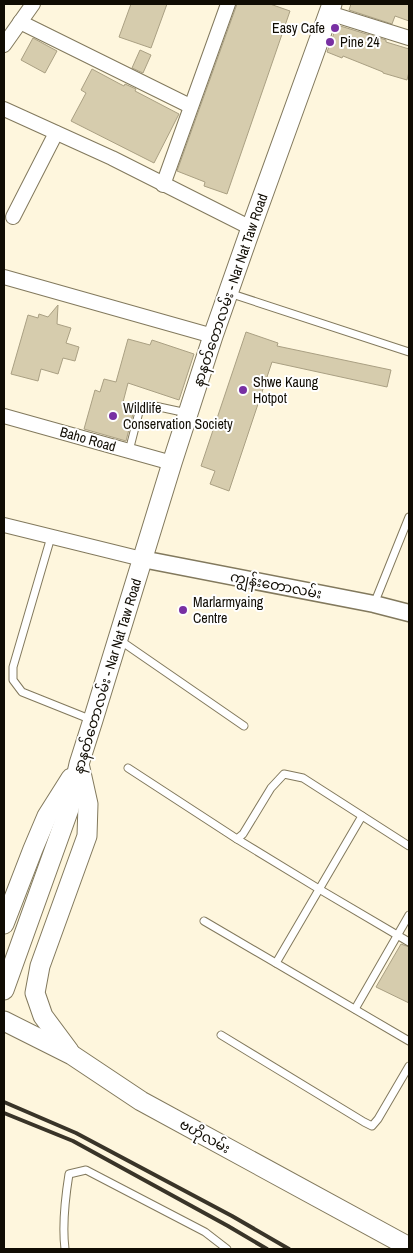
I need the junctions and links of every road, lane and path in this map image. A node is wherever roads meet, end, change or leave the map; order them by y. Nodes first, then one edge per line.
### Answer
1 (33, 4) edge
2 (228, 4) edge
3 (331, 6) edge
4 (20, 22) junction
5 (409, 38) edge
6 (4, 45) edge
7 (190, 106) junction
8 (4, 109) edge
9 (56, 133) junction
10 (163, 184) junction
11 (13, 217) dead end
12 (250, 228) junction
13 (4, 277) edge
14 (228, 293) junction
15 (213, 336) junction
16 (409, 352) edge
17 (188, 413) junction
18 (4, 416) edge
19 (129, 451) junction
20 (172, 463) junction
21 (409, 517) edge
22 (4, 525) edge
23 (51, 537) junction
24 (142, 558) junction
25 (374, 604) junction
26 (409, 613) edge
27 (118, 639) junction
28 (93, 720) junction
29 (244, 726) dead end
30 (79, 764) junction
31 (128, 768) dead end
32 (362, 816) junction
33 (237, 839) junction
34 (409, 846) edge
35 (319, 890) junction
36 (409, 915) edge
37 (204, 921) dead end
38 (4, 924) edge
39 (398, 935) junction
40 (409, 942) edge
41 (276, 963) junction
42 (4, 990) edge
43 (355, 1010) junction
44 (4, 1021) edge
45 (221, 1035) dead end
46 (409, 1041) edge
47 (72, 1055) junction
48 (409, 1066) edge
49 (409, 1247) edge
50 (65, 1249) edge
51 (227, 1249) edge

1 - 4 street
2 - 7 street
3 - 5 street
3 - 12 main road, နာနတ်တောလမ်း - Nar Nat Taw Road
4 - 6 street
4 - 7 street
7 - 10 street
8 - 9 street
9 - 10 street
9 - 11 street
10 - 12 street
12 - 14 main road, နာနတ်တောလမ်း - Nar Nat Taw Road
13 - 15 street
14 - 15 main road, နာနတ်တောလမ်း - Nar Nat Taw Road
14 - 16 lane
15 - 17 main road, နာနတ်တောလမ်း - Nar Nat Taw Road
17 - 19 lane
17 - 20 main road, နာနတ်တောလမ်း - Nar Nat Taw Road
18 - 19 street, Baho Road
19 - 20 street, Baho Road
20 - 24 main road, နာနတ်တောလမ်း - Nar Nat Taw Road
21 - 25 lane
22 - 23 street
23 - 24 street
23 - 28 lane
24 - 25 street, ကျွန်းတောလမ်း
24 - 27 main road, နာနတ်တောလမ်း - Nar Nat Taw Road
25 - 26 street, ကျွန်းတောလမ်း
27 - 28 main road, နာနတ်တောလမ်း - Nar Nat Taw Road
27 - 29 lane
28 - 30 main road, နာနတ်တောလမ်း - Nar Nat Taw Road
30 - 38 main road
30 - 42 main road, နာနတ်တောလမ်း - Nar Nat Taw Road
30 - 47 main road
31 - 33 lane
32 - 33 lane
32 - 34 lane
32 - 35 lane
33 - 35 lane
35 - 39 lane
35 - 41 lane
36 - 39 lane
37 - 41 lane
39 - 40 lane
39 - 43 lane
41 - 43 lane
43 - 46 lane
44 - 47 main road, ဗဟိုလမ်း
45 - 48 lane
47 - 49 main road, ဗဟိုလမ်း
50 - 51 lane

